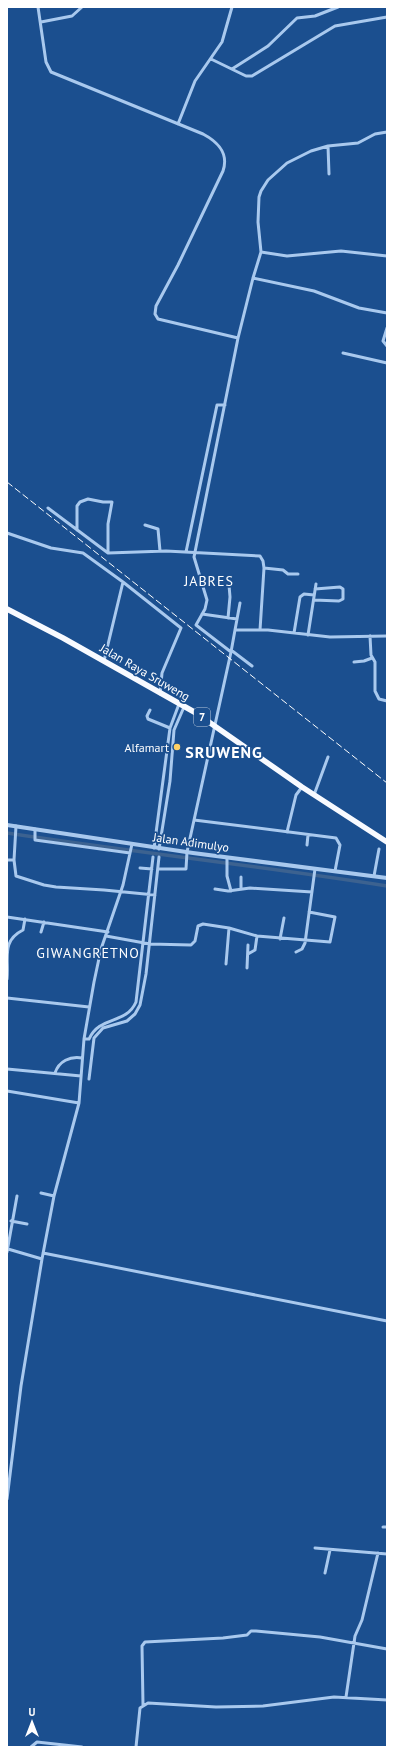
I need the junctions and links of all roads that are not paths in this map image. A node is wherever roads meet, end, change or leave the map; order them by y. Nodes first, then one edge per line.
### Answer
1 (38, 7) edge
2 (82, 7) edge
3 (232, 7) edge
4 (338, 7) edge
5 (387, 17) edge
6 (40, 22) junction
7 (211, 59) junction
8 (232, 69) junction
9 (178, 124) junction
10 (387, 132) edge
11 (328, 146) junction
12 (329, 174) dead end
13 (262, 252) junction
14 (387, 256) edge
15 (253, 278) junction
16 (387, 313) edge
17 (387, 328) edge
18 (238, 338) junction
19 (387, 346) edge
20 (343, 353) dead end
21 (387, 363) edge
22 (225, 405) junction
23 (199, 489) junction
24 (208, 491) junction
25 (196, 500) junction
26 (206, 502) junction
27 (48, 508) dead end
28 (145, 525) dead end
29 (77, 530) junction
30 (7, 533) edge
31 (160, 551) junction
32 (186, 552) junction
33 (108, 553) junction
34 (195, 553) junction
35 (264, 568) junction
36 (298, 574) dead end
37 (123, 582) junction
38 (316, 584) dead end
39 (229, 585) dead end
40 (315, 589) junction
41 (314, 595) junction
42 (314, 600) junction
43 (240, 603) dead end
44 (7, 609) edge
45 (202, 614) junction
46 (228, 618) junction
47 (237, 619) junction
48 (235, 630) junction
49 (260, 630) junction
50 (294, 633) junction
51 (308, 635) junction
52 (370, 636) junction
53 (387, 636) edge
54 (231, 651) junction
55 (372, 658) junction
56 (104, 661) junction
57 (354, 662) dead end
58 (252, 666) dead end
59 (160, 694) junction
60 (387, 701) edge
61 (182, 705) junction
62 (150, 710) dead end
63 (214, 725) junction
64 (170, 728) junction
65 (328, 757) dead end
66 (164, 780) junction
67 (170, 781) junction
68 (302, 788) junction
69 (314, 795) junction
70 (194, 820) junction
71 (7, 825) edge
72 (16, 826) junction
73 (36, 829) junction
74 (287, 832) junction
75 (308, 835) junction
76 (387, 842) edge
77 (307, 845) dead end
78 (154, 848) junction
79 (159, 848) junction
80 (131, 849) junction
81 (379, 849) dead end
82 (186, 853) junction
83 (153, 857) dead end
84 (159, 857) dead end
85 (227, 859) junction
86 (7, 860) edge
87 (14, 860) junction
88 (140, 868) dead end
89 (152, 869) junction
90 (158, 869) junction
91 (315, 870) junction
92 (335, 871) junction
93 (374, 876) junction
94 (241, 877) dead end
95 (387, 878) edge
96 (215, 889) dead end
97 (241, 889) junction
98 (121, 892) junction
99 (230, 892) junction
100 (312, 892) junction
101 (149, 895) junction
102 (155, 895) junction
103 (309, 912) junction
104 (7, 917) edge
105 (284, 918) dead end
106 (25, 919) junction
107 (44, 922) junction
108 (229, 928) junction
109 (41, 932) dead end
110 (108, 932) junction
111 (106, 936) junction
112 (257, 936) junction
113 (280, 939) junction
114 (305, 941) junction
115 (143, 943) junction
116 (150, 944) junction
117 (248, 945) dead end
118 (296, 952) dead end
119 (248, 954) junction
120 (226, 964) dead end
121 (247, 968) dead end
122 (141, 974) junction
123 (146, 974) junction
124 (7, 979) edge
125 (7, 998) edge
126 (134, 1006) junction
127 (89, 1007) junction
128 (139, 1009) junction
129 (122, 1018) junction
130 (124, 1022) junction
131 (100, 1025) junction
132 (103, 1028) junction
133 (84, 1039) junction
134 (89, 1039) junction
135 (93, 1040) junction
136 (82, 1058) junction
137 (7, 1069) edge
138 (55, 1073) junction
139 (81, 1076) junction
140 (90, 1079) dead end
141 (7, 1091) edge
142 (79, 1104) junction
143 (41, 1192) dead end
144 (17, 1196) dead end
145 (54, 1196) junction
146 (7, 1214) edge
147 (12, 1216) junction
148 (11, 1221) junction
149 (27, 1224) dead end
150 (7, 1250) edge
151 (43, 1253) junction
152 (42, 1259) junction
153 (387, 1321) edge
154 (8, 1482) edge
155 (7, 1499) edge
156 (383, 1527) dead end
157 (387, 1527) edge
158 (315, 1548) dead end
159 (330, 1550) junction
160 (378, 1553) junction
161 (387, 1554) edge
162 (325, 1573) dead end
163 (354, 1644) junction
164 (387, 1649) edge
165 (346, 1697) junction
166 (387, 1700) edge
167 (143, 1705) junction
168 (31, 1747) edge
169 (82, 1747) edge
170 (136, 1747) edge

1 - 6 street
2 - 6 street
3 - 7 street
4 - 8 street
5 - 8 street
6 - 9 street
7 - 8 street
7 - 9 street
9 - 18 street
10 - 11 street
11 - 12 street
11 - 13 street
13 - 14 street
13 - 15 street
15 - 16 street
15 - 18 street
17 - 19 street
18 - 22 street
20 - 21 street
22 - 23 street
22 - 24 street
23 - 24 street
23 - 25 street
24 - 26 street
25 - 26 street
25 - 32 street
26 - 34 street
27 - 29 street
28 - 31 street
29 - 33 street
29 - 33 street
30 - 37 street
31 - 32 street
31 - 33 street
32 - 34 street
34 - 35 street
34 - 45 street
35 - 36 street
35 - 49 street
37 - 56 street
37 - 59 street
38 - 40 street
39 - 46 street
40 - 41 street
40 - 42 street
41 - 42 street
41 - 50 street
42 - 51 street
43 - 47 street
44 - 56 highway, Jalan Raya Sruweng / 7
45 - 46 street
45 - 54 street
46 - 47 street
47 - 48 street
48 - 49 street
48 - 54 street
49 - 50 street
50 - 51 street
51 - 52 street
52 - 53 street
52 - 55 street
54 - 58 street
54 - 63 street
55 - 57 street
55 - 60 street
56 - 59 highway, Jalan Raya Sruweng / 7
59 - 61 highway, Jalan Raya Sruweng / 7
61 - 63 highway, Jalan Raya Sruweng / 7
61 - 64 street
61 - 67 street
62 - 64 street
63 - 68 highway, Jalan Raya Sruweng / 7
63 - 70 street
64 - 66 street
65 - 69 street
66 - 67 street
66 - 78 street
67 - 79 street
68 - 69 highway, Jalan Raya Sruweng / 7
68 - 74 street
69 - 76 highway, Jalan Raya Sruweng / 7
70 - 74 street
70 - 82 street
71 - 72 street, Jalan Adimulyo
72 - 73 street, Jalan Adimulyo
72 - 87 street
73 - 80 street, Jalan Adimulyo
73 - 80 street
74 - 75 street
75 - 77 street
75 - 92 street
78 - 79 street, Jalan Adimulyo
78 - 80 street, Jalan Adimulyo
79 - 82 street, Jalan Adimulyo
80 - 98 street
81 - 93 street
82 - 85 street, Jalan Adimulyo
82 - 90 street
83 - 89 street
84 - 90 street
85 - 91 street, Jalan Adimulyo
85 - 99 street
86 - 87 street
87 - 98 street
88 - 89 street
89 - 101 street
90 - 102 street
91 - 92 street, Jalan Adimulyo
91 - 100 street
92 - 93 street, Jalan Adimulyo
93 - 95 street, Jalan Adimulyo
94 - 97 street
96 - 99 street
97 - 99 street
97 - 100 street
98 - 101 street
98 - 110 street
100 - 103 street
101 - 102 street
101 - 115 street
102 - 116 street
103 - 114 street
103 - 114 street
104 - 106 street
105 - 113 street
106 - 107 street
106 - 124 street
107 - 109 street
107 - 110 street
108 - 112 street
108 - 116 street
108 - 120 street
110 - 111 street
111 - 115 street
111 - 127 street
112 - 113 street
112 - 119 street
113 - 114 street
114 - 118 street
115 - 116 street
115 - 122 street
116 - 123 street
117 - 119 street
119 - 121 street
122 - 123 street
122 - 126 street
123 - 128 street
125 - 127 street
126 - 128 street
126 - 129 street
127 - 133 street
128 - 130 street
129 - 130 street
129 - 131 street
130 - 132 street
131 - 132 street
131 - 134 street
132 - 135 street
133 - 134 street
133 - 136 street
134 - 135 street
135 - 140 street
136 - 138 street
136 - 139 street
137 - 138 street
138 - 139 street
139 - 142 street
141 - 142 street
142 - 145 street
143 - 145 street
144 - 147 street
145 - 151 street
146 - 147 street
147 - 148 street
148 - 149 street
148 - 150 street
150 - 152 street
151 - 152 street
151 - 153 street
152 - 154 street
154 - 155 street
156 - 157 street
158 - 159 street
159 - 160 street
159 - 162 street
160 - 161 street
160 - 163 street
163 - 164 street
163 - 165 street
163 - 167 street
165 - 166 street
165 - 167 street
167 - 170 street
168 - 169 street

